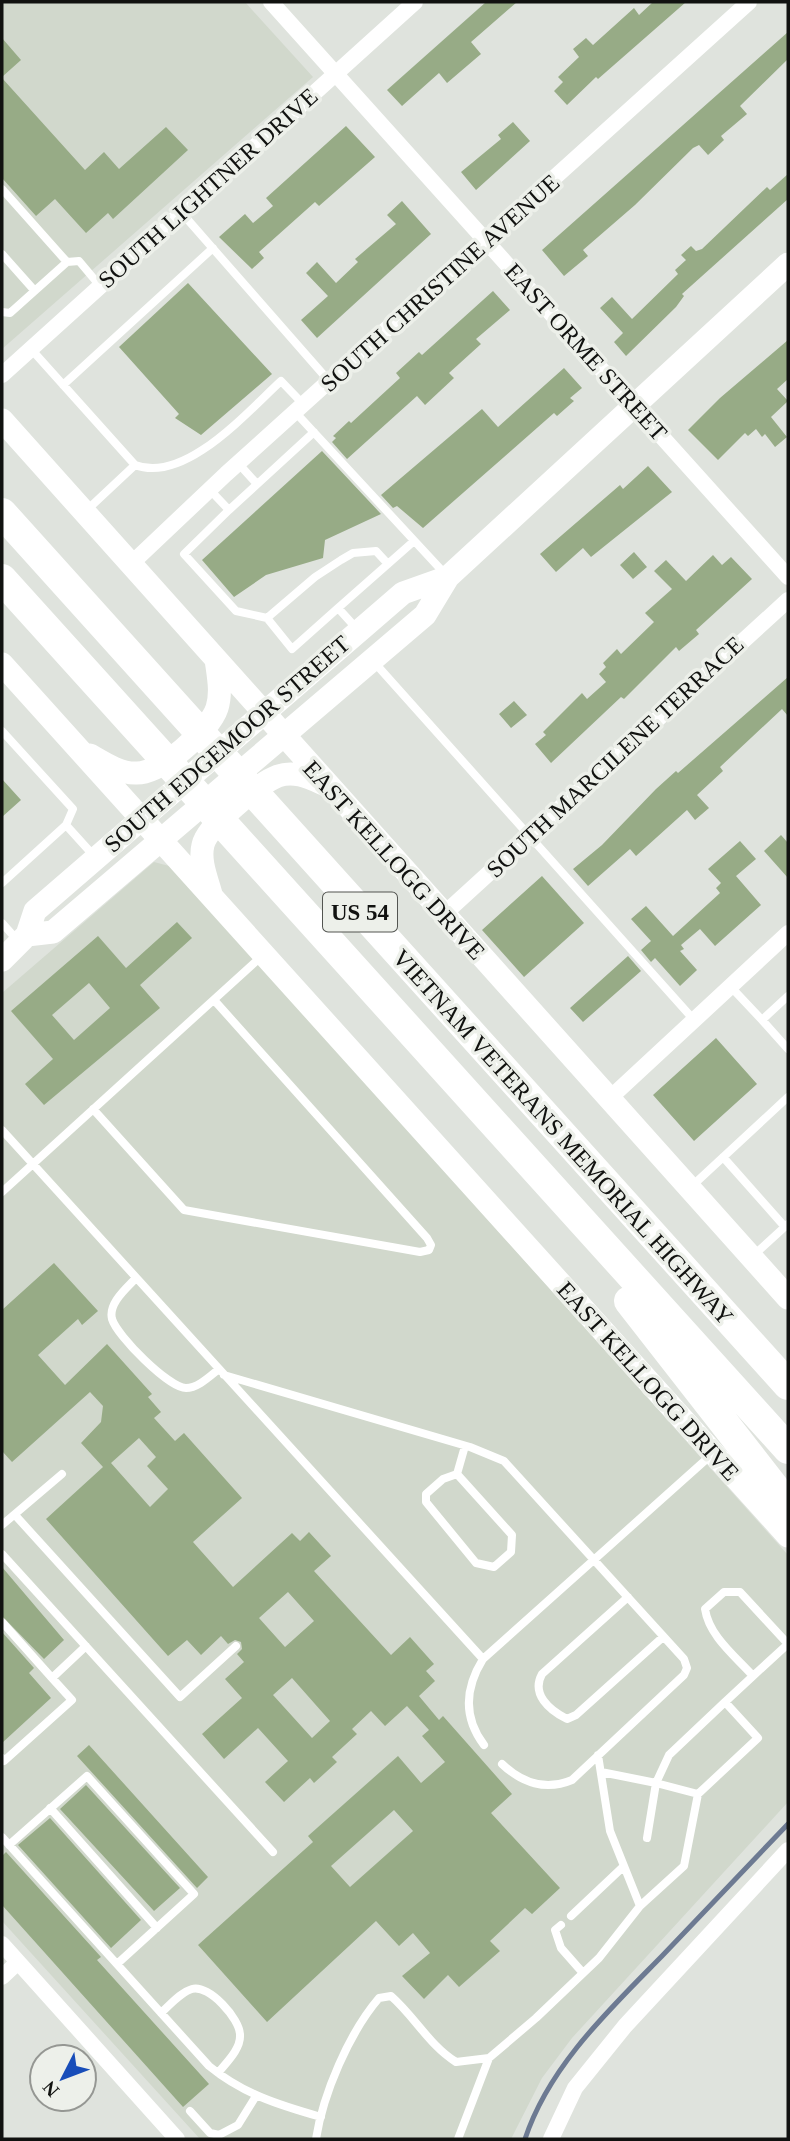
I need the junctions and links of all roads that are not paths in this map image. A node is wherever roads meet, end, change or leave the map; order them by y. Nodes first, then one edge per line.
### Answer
1 (271, 2) edge
2 (415, 2) edge
3 (749, 2) edge
4 (335, 72) junction
5 (2, 188) edge
6 (181, 212) junction
7 (486, 241) junction
8 (213, 248) junction
9 (2, 254) edge
10 (67, 262) junction
11 (788, 264) edge
12 (100, 286) junction
13 (34, 290) junction
14 (2, 312) edge
15 (31, 349) junction
16 (2, 375) edge
17 (330, 382) junction
18 (63, 385) junction
19 (633, 405) junction
20 (300, 409) junction
21 (2, 420) edge
22 (314, 432) junction
23 (238, 463) junction
24 (135, 466) junction
25 (257, 484) junction
26 (210, 489) junction
27 (2, 499) edge
28 (229, 510) junction
29 (84, 512) junction
30 (2, 513) edge
31 (414, 541) junction
32 (131, 564) junction
33 (388, 564) junction
34 (448, 577) junction
35 (788, 577) edge
36 (2, 579) edge
37 (2, 591) edge
38 (788, 600) edge
39 (338, 608) junction
40 (267, 618) junction
41 (359, 631) junction
42 (216, 659) junction
43 (372, 660) junction
44 (2, 664) edge
45 (163, 695) junction
46 (263, 713) junction
47 (129, 722) junction
48 (2, 731) edge
49 (283, 736) junction
50 (77, 748) junction
51 (329, 786) junction
52 (139, 818) junction
53 (66, 825) junction
54 (527, 837) junction
55 (158, 839) junction
56 (95, 858) junction
57 (2, 883) edge
58 (212, 899) junction
59 (443, 915) junction
60 (2, 923) edge
61 (788, 933) edge
62 (24, 939) junction
63 (263, 956) junction
64 (2, 960) edge
65 (730, 986) junction
66 (788, 996) edge
67 (214, 1000) junction
68 (694, 1020) junction
69 (762, 1020) junction
70 (422, 1044) junction
71 (788, 1049) edge
72 (788, 1097) edge
73 (609, 1099) junction
74 (93, 1109) junction
75 (557, 1129) junction
76 (2, 1130) edge
77 (723, 1157) junction
78 (33, 1164) junction
79 (690, 1188) junction
80 (2, 1192) edge
81 (787, 1226) edge
82 (751, 1257) junction
83 (136, 1278) junction
84 (788, 1298) edge
85 (788, 1362) edge
86 (222, 1372) junction
87 (788, 1385) edge
88 (465, 1446) junction
89 (788, 1449) edge
90 (713, 1454) junction
91 (62, 1474) dead end
92 (457, 1474) junction
93 (788, 1505) edge
94 (15, 1516) junction
95 (2, 1525) edge
96 (788, 1536) edge
97 (2, 1554) edge
98 (594, 1559) junction
99 (628, 1597) junction
100 (2, 1622) edge
101 (663, 1637) junction
102 (86, 1646) junction
103 (236, 1646) dead end
104 (483, 1659) junction
105 (753, 1676) junction
106 (52, 1678) junction
107 (725, 1702) junction
108 (484, 1745) dead end
109 (598, 1755) junction
110 (2, 1758) edge
111 (502, 1764) dead end
112 (601, 1772) junction
113 (656, 1783) junction
114 (698, 1794) junction
115 (50, 1808) junction
116 (2, 1837) edge
117 (647, 1838) dead end
118 (9, 1845) junction
119 (788, 1850) edge
120 (273, 1852) dead end
121 (624, 1867) junction
122 (640, 1906) junction
123 (571, 1916) dead end
124 (561, 1924) dead end
125 (157, 1928) junction
126 (2, 1944) edge
127 (18, 1962) junction
128 (117, 1964) junction
129 (583, 1973) junction
130 (2, 1977) edge
131 (161, 2013) junction
132 (489, 2058) junction
133 (218, 2073) junction
134 (256, 2095) junction
135 (190, 2111) dead end
136 (321, 2117) junction
137 (177, 2139) edge
138 (316, 2139) edge
139 (458, 2139) edge
140 (551, 2139) edge

1 - 4 street, EAST ORME STREET
2 - 4 street, SOUTH LIGHTNER DRIVE
3 - 7 street, SOUTH CHRISTINE AVENUE
4 - 6 street, SOUTH LIGHTNER DRIVE
4 - 7 street, EAST ORME STREET
5 - 10 lane
6 - 8 lane
6 - 12 street, SOUTH LIGHTNER DRIVE
7 - 17 street, SOUTH CHRISTINE AVENUE
7 - 19 street, EAST ORME STREET
8 - 17 lane
8 - 18 lane
9 - 13 lane
10 - 12 lane
10 - 13 lane
11 - 19 main road, SOUTH EDGEMOOR STREET
12 - 15 street, SOUTH LIGHTNER DRIVE
13 - 14 lane
15 - 16 street, SOUTH LIGHTNER DRIVE
15 - 18 lane
17 - 20 street, SOUTH CHRISTINE AVENUE
18 - 24 lane
19 - 34 main road, SOUTH EDGEMOOR STREET
19 - 35 street, EAST ORME STREET
20 - 22 lane
20 - 23 street, SOUTH CHRISTINE AVENUE
20 - 24 lane
21 - 29 main road, EAST KELLOGG DRIVE
22 - 25 lane
22 - 31 lane
23 - 25 lane
23 - 26 street, SOUTH CHRISTINE AVENUE
24 - 29 lane
25 - 28 lane
26 - 28 lane
26 - 32 street, SOUTH CHRISTINE AVENUE
27 - 45 highway
28 - 40 lane
29 - 32 main road, EAST KELLOGG DRIVE
30 - 45 highway, VIETNAM VETERANS MEMORIAL HIGHWAY / US 54
31 - 33 lane
31 - 34 lane
32 - 42 main road, EAST KELLOGG DRIVE
33 - 39 lane
33 - 40 lane
34 - 41 main road, SOUTH EDGEMOOR STREET
34 - 43 main road, SOUTH EDGEMOOR STREET
36 - 47 highway, VIETNAM VETERANS MEMORIAL HIGHWAY / US 54
37 - 47 highway
38 - 54 street, SOUTH MARCILENE TERRACE
39 - 40 lane
39 - 41 lane
41 - 46 main road, SOUTH EDGEMOOR STREET
42 - 46 main road, EAST KELLOGG DRIVE
42 - 50 main road
43 - 49 main road, SOUTH EDGEMOOR STREET
43 - 54 lane
44 - 50 main road, EAST KELLOGG DRIVE
45 - 75 highway, VIETNAM VETERANS MEMORIAL HIGHWAY / US 54
46 - 49 main road, EAST KELLOGG DRIVE
46 - 52 main road, SOUTH EDGEMOOR STREET
47 - 70 highway, VIETNAM VETERANS MEMORIAL HIGHWAY / US 54
48 - 53 lane
49 - 51 main road, EAST KELLOGG DRIVE
49 - 55 main road, SOUTH EDGEMOOR STREET
50 - 52 main road, EAST KELLOGG DRIVE
51 - 58 main road
51 - 59 main road, EAST KELLOGG DRIVE
52 - 55 main road, EAST KELLOGG DRIVE
52 - 56 main road, SOUTH EDGEMOOR STREET
53 - 56 lane
53 - 57 lane
54 - 59 street, SOUTH MARCILENE TERRACE
54 - 68 lane
55 - 58 main road, EAST KELLOGG DRIVE
55 - 62 main road, SOUTH EDGEMOOR STREET
56 - 62 main road, SOUTH EDGEMOOR STREET
58 - 63 main road, EAST KELLOGG DRIVE
59 - 73 main road, EAST KELLOGG DRIVE
60 - 62 lane
61 - 65 street
62 - 64 main road, SOUTH EDGEMOOR STREET
63 - 67 lane
63 - 90 main road, EAST KELLOGG DRIVE
65 - 68 street
65 - 69 lane
66 - 69 lane
67 - 74 lane
67 - 74 lane
68 - 73 street
69 - 71 lane
70 - 89 highway, VIETNAM VETERANS MEMORIAL HIGHWAY / US 54
70 - 93 highway
72 - 77 lane
73 - 79 main road, EAST KELLOGG DRIVE
74 - 78 lane
75 - 85 highway
75 - 87 highway, VIETNAM VETERANS MEMORIAL HIGHWAY / US 54
76 - 78 lane
77 - 79 lane
77 - 81 lane
78 - 80 lane
78 - 83 lane
79 - 82 main road, EAST KELLOGG DRIVE
81 - 82 lane
82 - 84 main road, EAST KELLOGG DRIVE
83 - 86 lane
83 - 86 lane
86 - 88 lane
86 - 104 lane
88 - 92 lane
88 - 98 lane
90 - 96 main road, EAST KELLOGG DRIVE
90 - 98 lane
91 - 94 lane
92 - 92 lane
94 - 95 lane
94 - 103 lane
97 - 102 lane
98 - 99 lane
98 - 104 lane
99 - 101 lane
99 - 101 lane
100 - 106 lane
101 - 109 lane
102 - 106 lane
102 - 120 lane
104 - 108 lane
105 - 105 lane
105 - 107 lane
106 - 110 lane
107 - 113 lane
107 - 114 lane
109 - 111 lane
109 - 112 lane
112 - 113 lane
112 - 121 lane
113 - 114 lane
113 - 117 lane
114 - 122 lane
115 - 118 lane
115 - 125 lane
115 - 125 lane
116 - 118 lane
118 - 128 lane
119 - 140 street
121 - 122 lane
121 - 123 lane
122 - 129 lane
124 - 129 lane
125 - 128 lane
126 - 127 street
127 - 130 street
127 - 137 street
128 - 131 lane
129 - 132 lane
131 - 133 lane
131 - 133 lane
132 - 136 lane
132 - 139 lane
133 - 134 lane
134 - 135 lane
134 - 136 lane
136 - 138 lane

